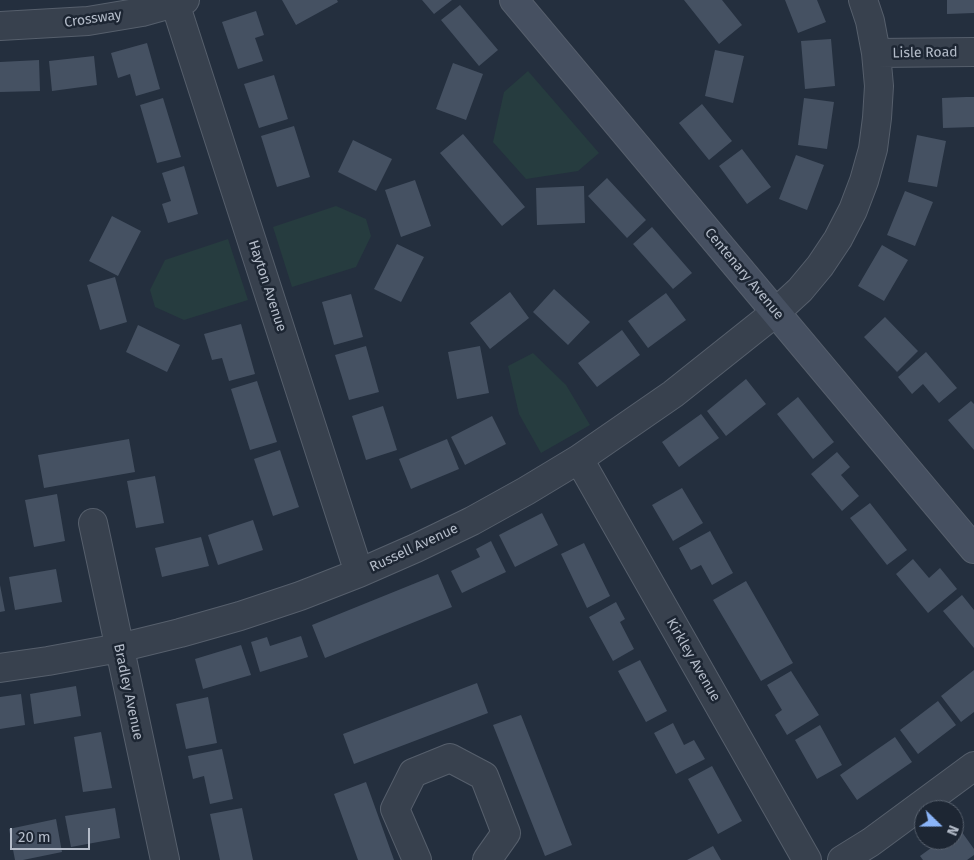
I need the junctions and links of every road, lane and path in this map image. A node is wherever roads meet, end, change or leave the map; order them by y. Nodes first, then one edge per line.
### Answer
1 (514, 0) edge
2 (863, 0) edge
3 (178, 1) edge
4 (0, 26) edge
5 (974, 52) edge
6 (876, 54) junction
7 (776, 312) junction
8 (579, 459) junction
9 (93, 523) dead end
10 (974, 549) edge
11 (359, 573) junction
12 (119, 648) junction
13 (0, 668) edge
14 (974, 766) edge
15 (164, 860) edge
16 (417, 860) edge
17 (487, 860) edge
18 (807, 860) edge
19 (842, 860) edge

1 - 7 street, Centenary Avenue
2 - 6 street, Russell Avenue
3 - 4 street, Crossway
3 - 11 street, Hayton Avenue
5 - 6 street, Lisle Road
6 - 7 street, Russell Avenue
7 - 8 street, Russell Avenue
7 - 10 street, Centenary Avenue
8 - 11 street, Russell Avenue
8 - 18 street, Kirkley Avenue
9 - 12 street, Bradley Avenue
11 - 12 street, Russell Avenue
12 - 13 street, Russell Avenue
12 - 15 street, Bradley Avenue
14 - 19 street
16 - 17 street

